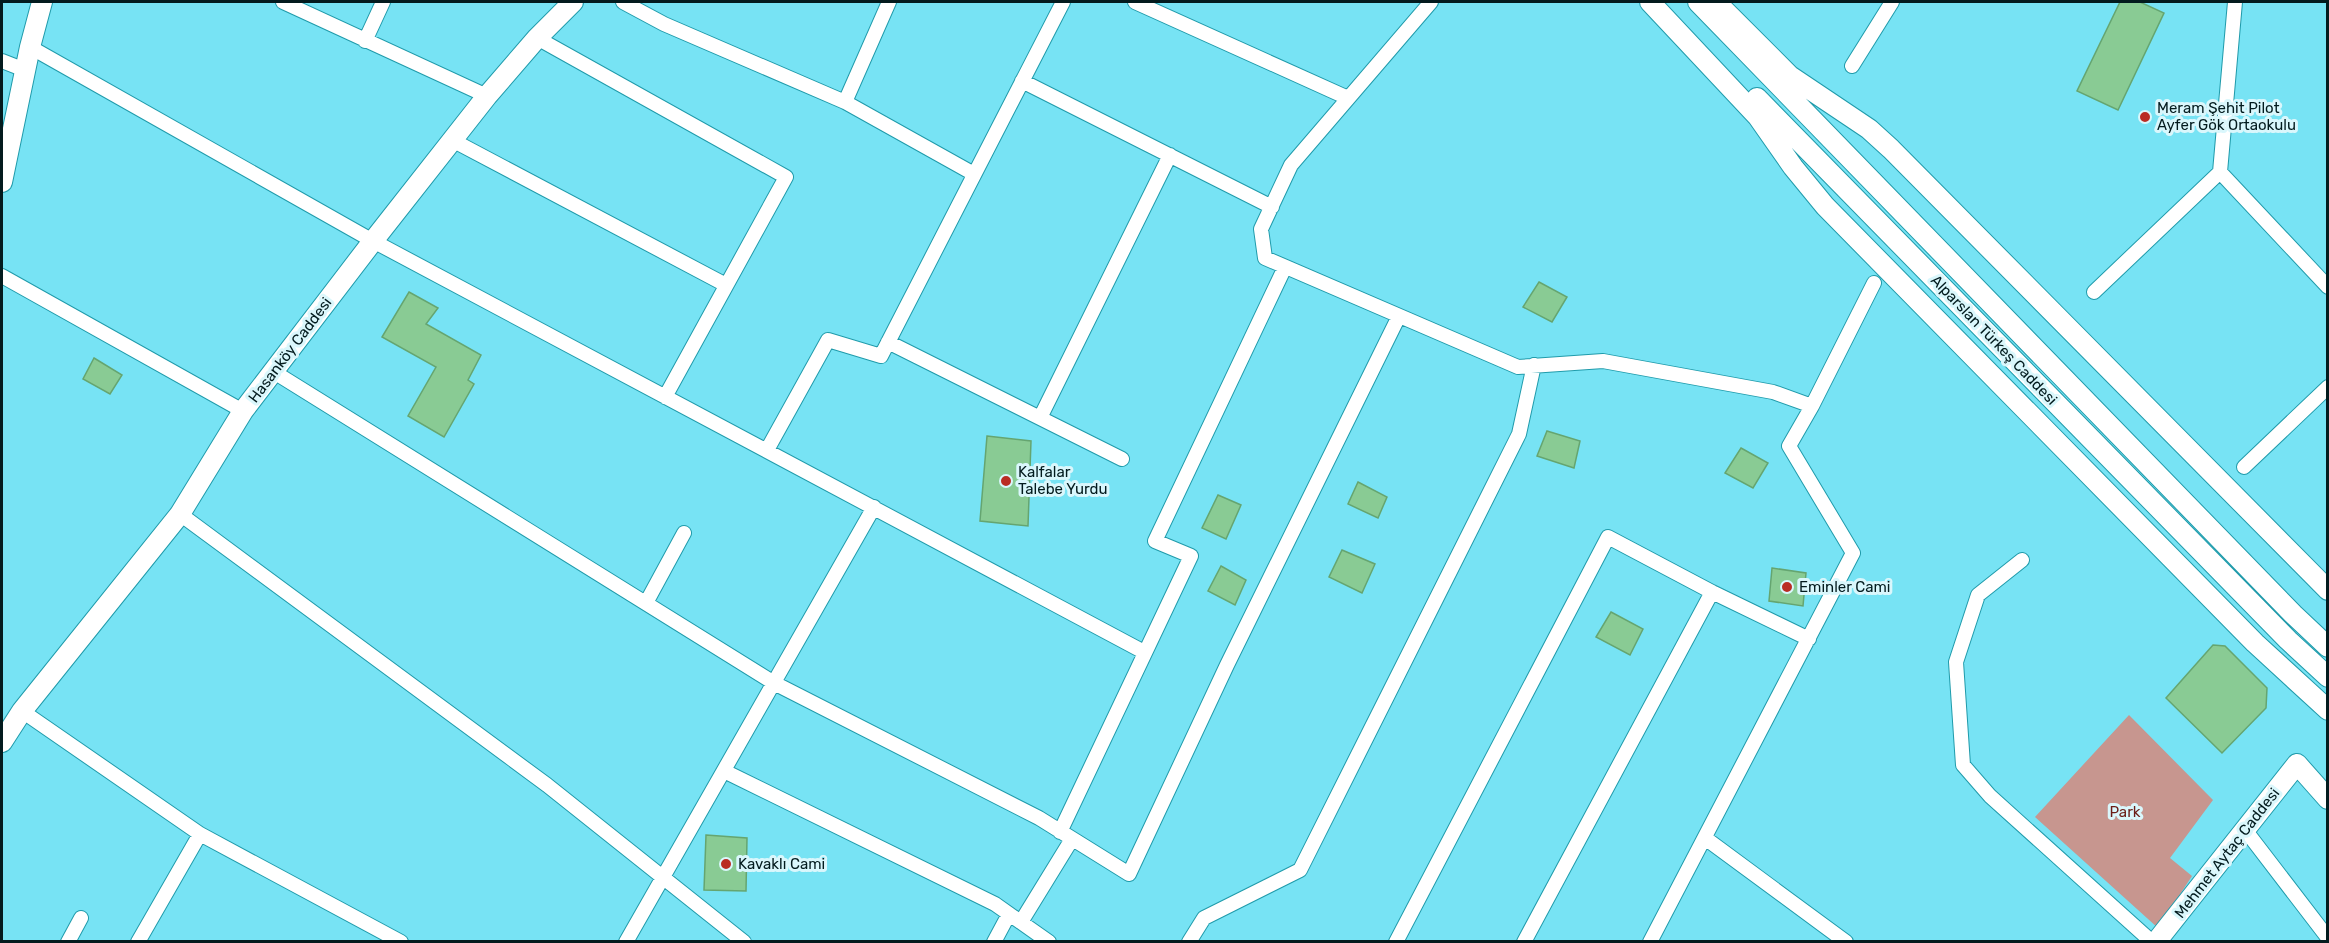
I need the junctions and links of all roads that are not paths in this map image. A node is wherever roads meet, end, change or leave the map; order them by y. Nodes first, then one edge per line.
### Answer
1 (42, 2) edge
2 (283, 2) edge
3 (383, 2) edge
4 (573, 2) edge
5 (623, 2) edge
6 (889, 2) edge
7 (1063, 2) edge
8 (1135, 2) edge
9 (1431, 2) edge
10 (1650, 2) edge
11 (1663, 2) edge
12 (1698, 2) edge
13 (1717, 2) edge
14 (1892, 2) edge
15 (2235, 2) edge
16 (537, 38) junction
17 (365, 41) junction
18 (30, 47) junction
19 (2, 61) edge
20 (1852, 66) dead end
21 (24, 70) junction
22 (1022, 81) junction
23 (487, 96) junction
24 (1348, 98) junction
25 (845, 102) junction
26 (452, 140) junction
27 (1170, 155) junction
28 (2220, 172) junction
29 (974, 174) junction
30 (2, 182) edge
31 (1272, 207) junction
32 (373, 241) junction
33 (1285, 267) junction
34 (2, 276) edge
35 (1874, 283) dead end
36 (726, 285) junction
37 (2328, 287) edge
38 (2094, 292) dead end
39 (1400, 316) junction
40 (888, 342) junction
41 (1534, 365) junction
42 (274, 372) junction
43 (2328, 387) edge
44 (665, 397) junction
45 (1812, 406) junction
46 (243, 411) junction
47 (1040, 418) junction
48 (767, 450) junction
49 (1122, 459) dead end
50 (2244, 467) dead end
51 (874, 507) junction
52 (180, 514) junction
53 (684, 533) dead end
54 (2022, 560) dead end
55 (2328, 590) edge
56 (1712, 592) junction
57 (646, 603) junction
58 (1809, 639) junction
59 (2328, 647) edge
60 (1144, 652) junction
61 (2328, 677) edge
62 (774, 683) junction
63 (2327, 710) edge
64 (22, 711) junction
65 (2, 724) edge
66 (2, 742) edge
67 (724, 771) junction
68 (2328, 799) edge
69 (2246, 831) junction
70 (200, 834) junction
71 (1066, 835) junction
72 (1705, 838) junction
73 (663, 877) junction
74 (1009, 914) junction
75 (81, 918) dead end
76 (1021, 922) junction
77 (2328, 938) edge
78 (68, 942) edge
79 (138, 942) edge
80 (401, 942) edge
81 (626, 942) edge
82 (744, 942) edge
83 (994, 942) edge
84 (1050, 942) edge
85 (1189, 942) edge
86 (1396, 942) edge
87 (1524, 942) edge
88 (1650, 942) edge
89 (1846, 942) edge
90 (2152, 942) edge
91 (2156, 942) edge

1 - 18 main road
2 - 17 street
3 - 17 street
4 - 16 main road, Hasanköy Caddesi
5 - 25 street
6 - 25 street
7 - 22 street
8 - 24 street
9 - 24 street
10 - 63 main road
11 - 61 main road, Alparslan Türkeş Caddesi
12 - 59 main road, Alparslan Türkeş Caddesi
13 - 55 main road
14 - 20 street
15 - 28 street
16 - 23 main road, Hasanköy Caddesi
16 - 36 street
17 - 23 street
18 - 21 main road
18 - 32 street
19 - 21 street
21 - 30 main road
22 - 27 street
22 - 29 street
23 - 26 main road, Hasanköy Caddesi
24 - 31 street
25 - 29 street
26 - 32 main road, Hasanköy Caddesi
26 - 36 street
27 - 31 street
27 - 47 street
28 - 37 street
28 - 38 street
29 - 40 street
31 - 33 street
32 - 42 main road, Hasanköy Caddesi
32 - 44 street
33 - 39 street
33 - 60 street
34 - 46 street
35 - 45 street
36 - 44 street
39 - 41 street
39 - 71 street
40 - 47 street
40 - 48 street
41 - 45 street
41 - 85 street
42 - 46 main road, Hasanköy Caddesi
42 - 57 street
43 - 50 street
44 - 48 street
45 - 58 street
46 - 52 main road, Hasanköy Caddesi
47 - 49 street
48 - 51 street
51 - 60 street
51 - 62 street
52 - 64 main road, Hasanköy Caddesi
52 - 73 street
53 - 57 street
54 - 90 street
56 - 58 street
56 - 86 street
56 - 87 street
57 - 62 street
58 - 72 street
60 - 71 street
62 - 67 street
62 - 71 street
64 - 65 main road, Hasanköy Caddesi
64 - 66 main road, Hasanköy Caddesi
64 - 70 street
67 - 73 street
67 - 74 street
68 - 69 main road, Mehmet Aytaç Caddesi
69 - 77 street
69 - 91 main road, Mehmet Aytaç Caddesi
70 - 79 street
70 - 80 street
71 - 76 street
72 - 88 street
72 - 89 street
73 - 81 street
73 - 82 street
74 - 76 street
74 - 83 street
75 - 78 street
76 - 84 street

